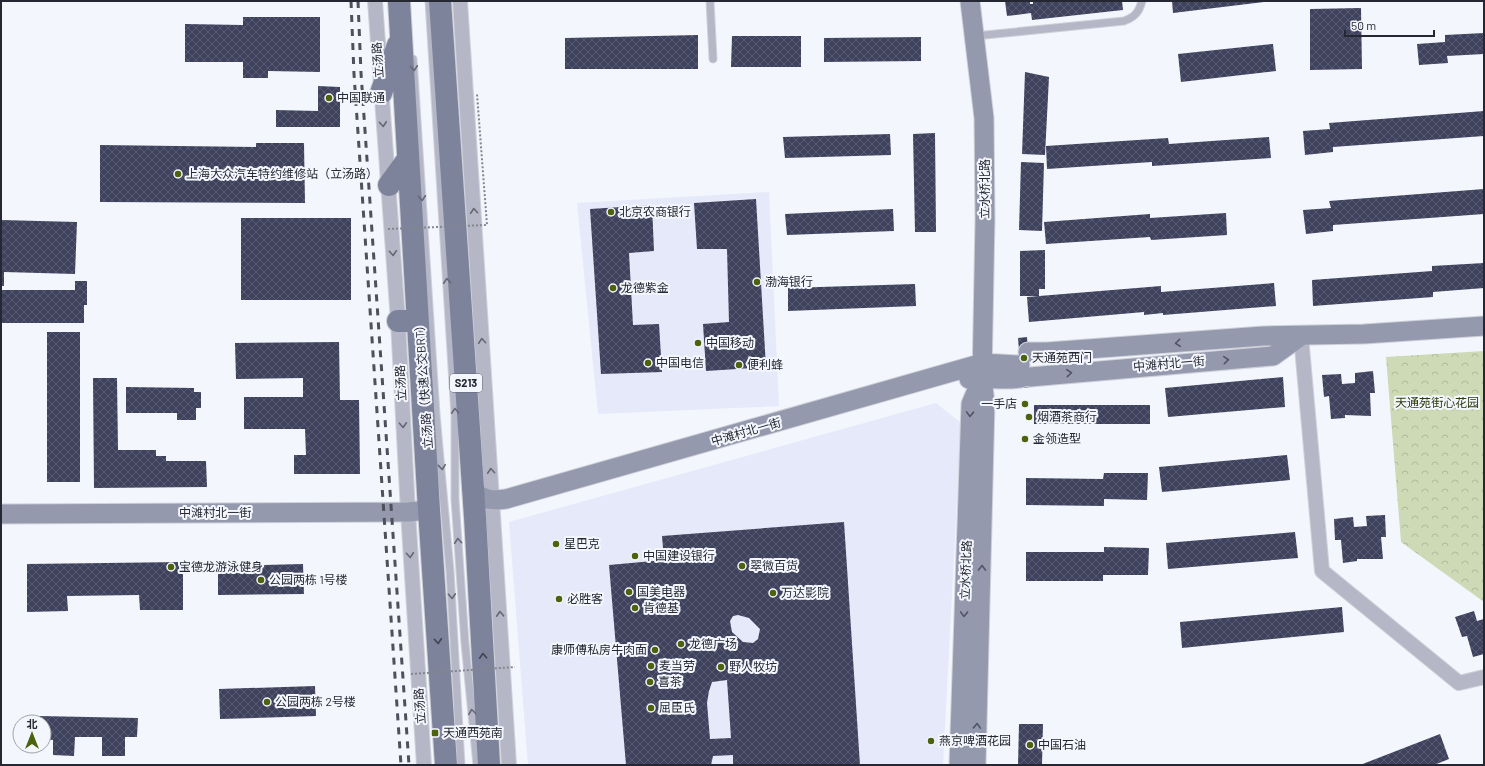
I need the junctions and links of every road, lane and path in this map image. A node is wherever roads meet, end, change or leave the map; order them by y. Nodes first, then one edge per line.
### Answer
1 (375, 1) edge
2 (399, 1) edge
3 (429, 1) edge
4 (440, 1) edge
5 (460, 1) edge
6 (710, 1) edge
7 (970, 1) edge
8 (1142, 1) edge
9 (975, 36) junction
10 (407, 42) junction
11 (713, 59) dead end
12 (381, 93) junction
13 (477, 94) dead end
14 (408, 159) junction
15 (389, 185) junction
16 (388, 229) dead end
17 (408, 321) junction
18 (1484, 326) edge
19 (1301, 336) junction
20 (1025, 365) junction
21 (982, 370) junction
22 (484, 505) junction
23 (429, 510) junction
24 (408, 512) junction
25 (1, 514) edge
26 (515, 667) dead end
27 (411, 674) dead end
28 (1484, 677) edge
29 (424, 765) edge
30 (446, 765) edge
31 (461, 765) edge
32 (477, 765) edge
33 (489, 765) edge
34 (509, 765) edge
35 (959, 765) edge
36 (976, 765) edge

1 - 12 street, 立汤路
2 - 10 main road, 立汤路
32 -> 3 lane
4 - 22 main road, S213
22 -> 5 street, S213
6 - 11 lane
7 - 9 street, 立水桥北路
8 - 9 lane
9 - 21 street, 立水桥北路
10 - 12 main road
10 - 14 main road, 立汤路
10 -> 31 lane, 立汤路（快速公交BRT）
12 -> 15 street, 立汤路
13 - 16 path, bridge
14 - 15 main road
14 - 17 main road, 立汤路
15 -> 17 street, 立汤路
17 - 23 main road, 立汤路
17 -> 24 street, 立汤路
18 - 19 street, 中滩村北一街
19 -> 20 street, 中滩村北一街
20 -> 19 street, 中滩村北一街
19 - 28 street
20 - 21 street, 中滩村北一街
20 - 21 street
21 - 22 street, 中滩村北一街
21 -> 35 street, 立水桥北路
36 -> 21 street, 立水桥北路
33 -> 22 main road, S213
34 -> 22 street, S213
23 - 24 street, 中滩村北一街
23 -> 30 main road, 立汤路
24 - 25 street, 中滩村北一街
24 -> 29 street, 立汤路
26 - 27 path, bridge

